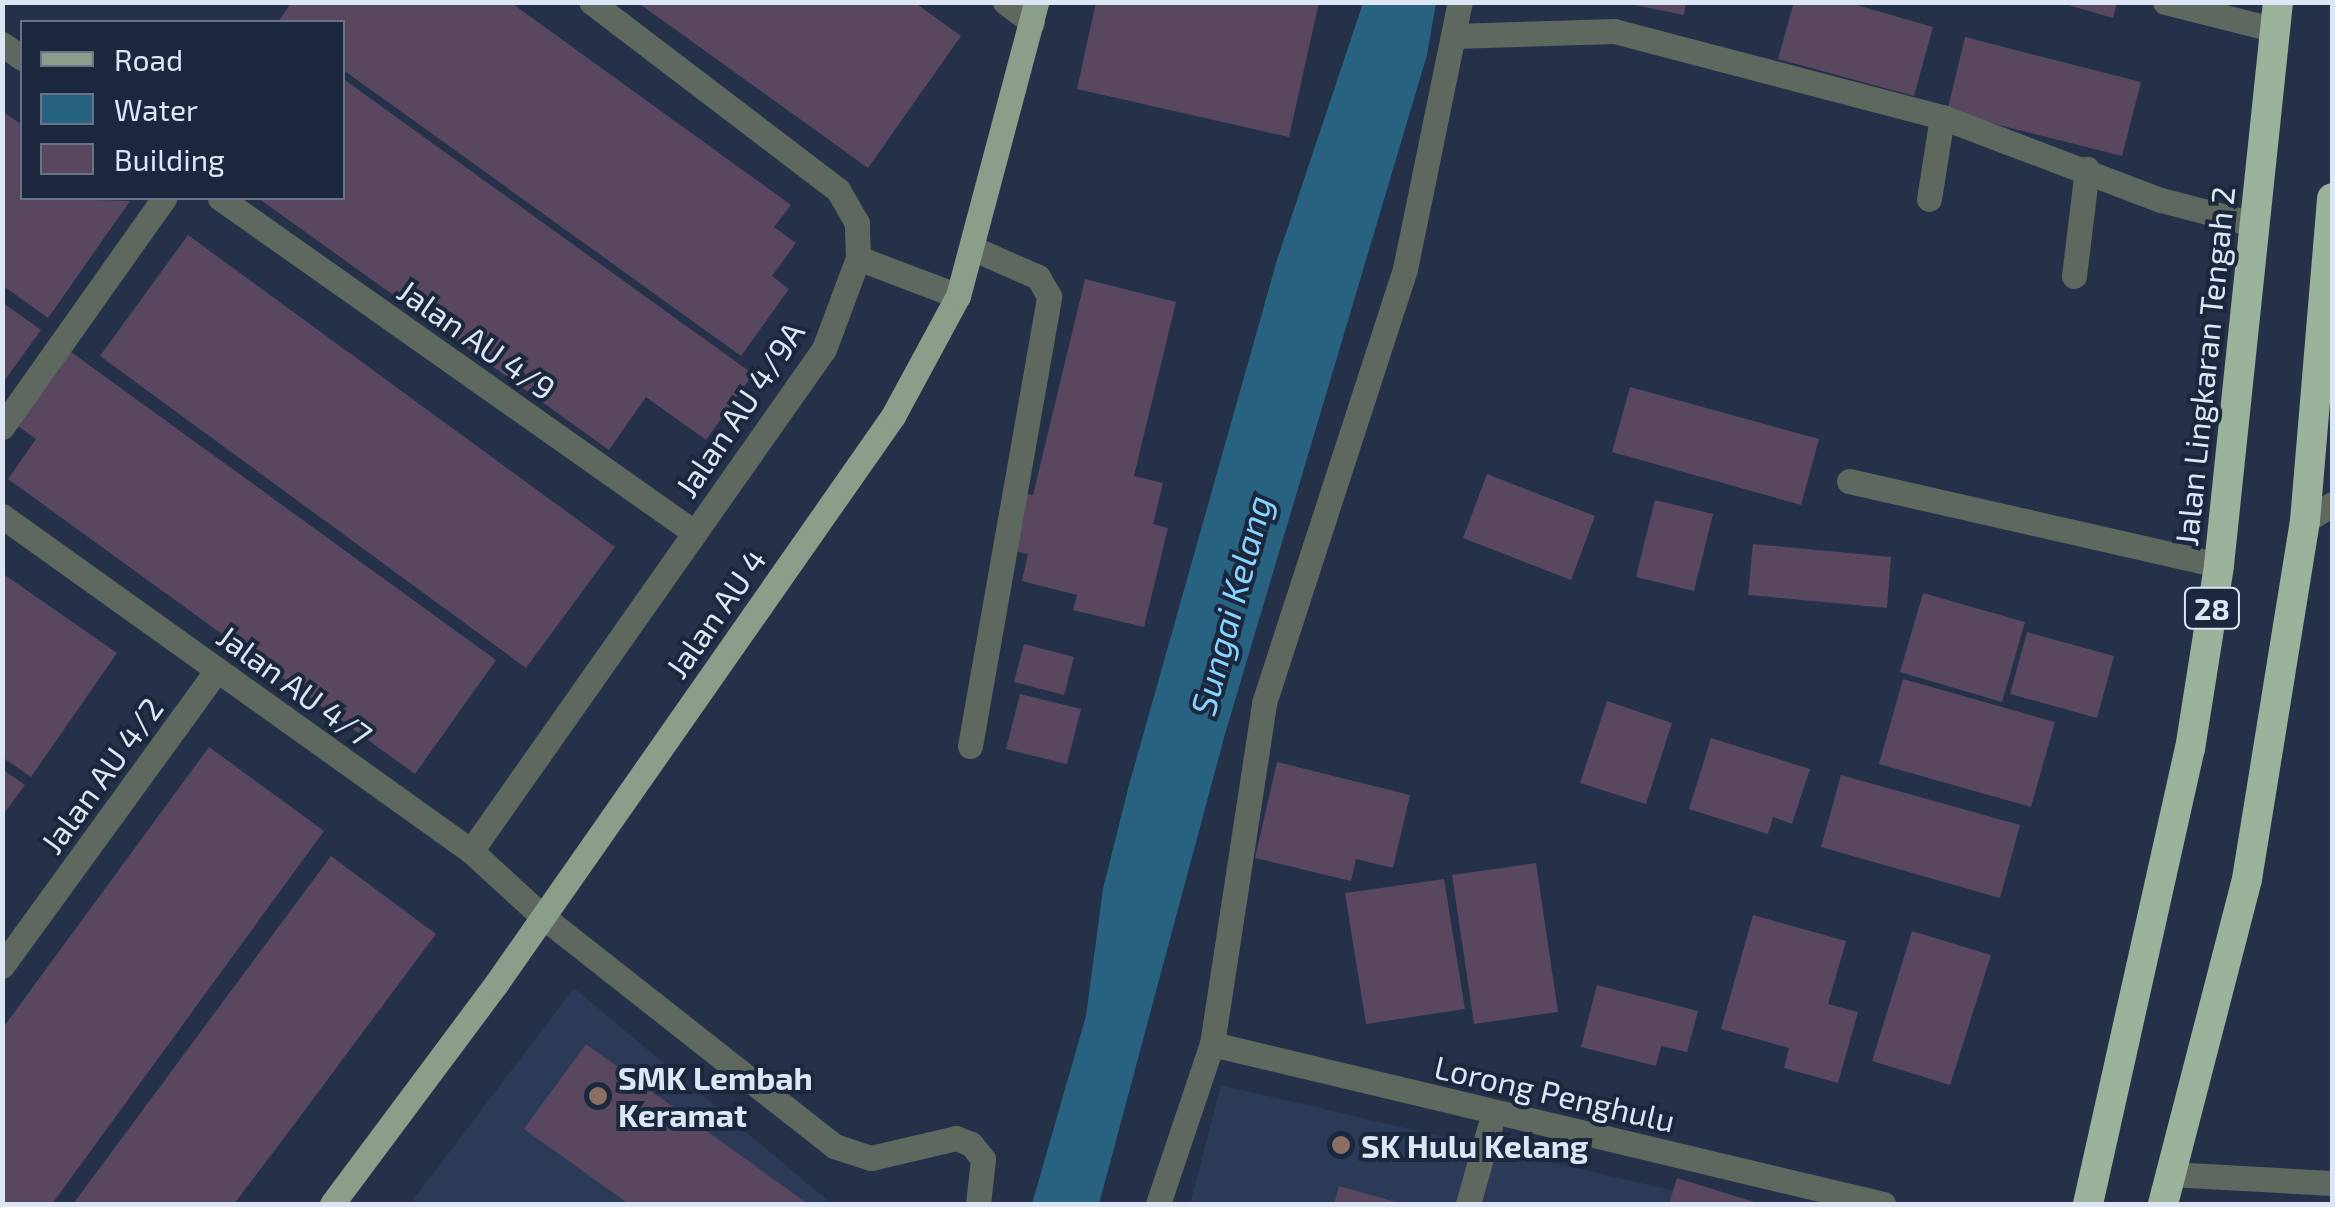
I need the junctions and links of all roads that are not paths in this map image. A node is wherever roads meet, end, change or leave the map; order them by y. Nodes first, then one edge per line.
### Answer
1 (591, 2) edge
2 (1005, 2) edge
3 (1460, 2) edge
4 (2165, 2) edge
5 (1034, 12) edge
6 (2277, 16) edge
7 (1454, 36) junction
8 (1942, 117) junction
9 (2088, 169) junction
10 (2332, 198) edge
11 (1929, 199) dead end
12 (163, 200) edge
13 (223, 200) edge
14 (2253, 224) junction
15 (972, 248) junction
16 (858, 258) junction
17 (2330, 268) edge
18 (2074, 276) dead end
19 (958, 296) junction
20 (2, 426) edge
21 (1849, 481) dead end
22 (2332, 504) edge
23 (2, 516) edge
24 (2304, 521) junction
25 (696, 533) junction
26 (2219, 565) junction
27 (218, 670) junction
28 (970, 746) dead end
29 (471, 851) junction
30 (542, 916) junction
31 (2, 966) edge
32 (1212, 1044) junction
33 (1494, 1112) junction
34 (2170, 1174) junction
35 (2332, 1183) edge
36 (332, 1204) edge
37 (978, 1204) edge
38 (1158, 1204) edge
39 (1468, 1204) edge
40 (1884, 1204) edge
41 (2088, 1204) edge
42 (2162, 1204) edge

1 - 16 street
2 - 5 street
3 - 7 street
4 - 6 street
5 - 15 main road, Jalan AU 4
6 - 14 highway, Jalan Lingkaran Tengah 2 / 28
7 - 8 street
7 - 32 street
8 - 9 street
8 - 11 street
9 - 14 street
9 - 18 street
10 - 17 highway, 28
12 - 20 street
13 - 25 street, Jalan AU 4/9
14 - 26 highway, Jalan Lingkaran Tengah 2 / 28
15 - 19 main road, Jalan AU 4
15 - 28 street
16 - 19 street
16 - 25 street, Jalan AU 4/9A
17 - 24 highway, 28
19 - 30 main road, Jalan AU 4
21 - 26 street
22 - 24 street
23 - 27 street, Jalan AU 4/7
24 - 34 highway, 28
25 - 29 street, Jalan AU 4/9A
26 - 41 highway, Jalan Lingkaran Tengah 2 / 28
27 - 29 street, Jalan AU 4/7
27 - 31 street, Jalan AU 4/2
29 - 30 street, Jalan AU 4/7
30 - 36 main road, Jalan AU 4
30 - 37 street, Jalan AU 4/7
32 - 33 street, Lorong Penghulu
32 - 38 street
33 - 39 street
33 - 40 street, Lorong Penghulu
34 - 35 street
34 - 42 highway, 28

